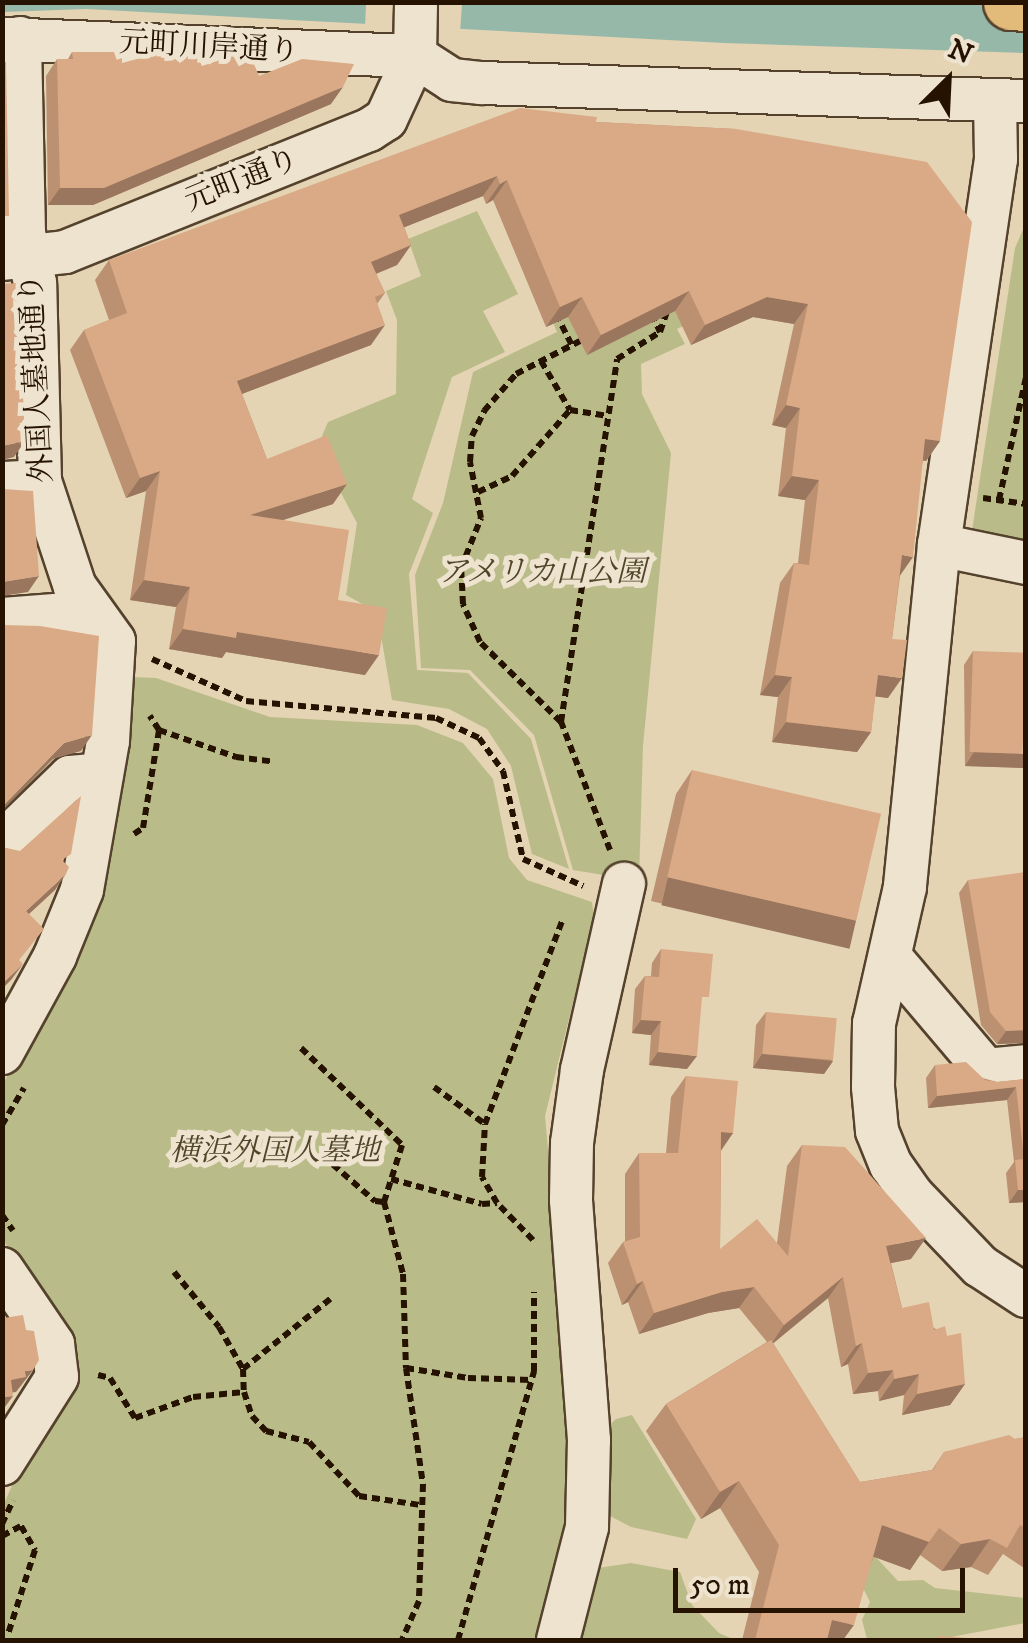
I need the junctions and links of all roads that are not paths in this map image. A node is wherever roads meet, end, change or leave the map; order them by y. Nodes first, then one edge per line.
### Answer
1 (416, 2) edge
2 (1011, 2) edge
3 (1026, 3) edge
4 (11, 38) edge
5 (415, 56) junction
6 (1010, 101) edge
7 (17, 258) edge
8 (21, 482) edge
9 (939, 545) junction
10 (1026, 563) edge
11 (2, 619) edge
12 (103, 626) junction
13 (102, 774) junction
14 (2, 843) edge
15 (623, 891) road end
16 (891, 958) junction
17 (2, 1054) edge
18 (1026, 1066) edge
19 (2, 1269) edge
20 (1026, 1296) edge
21 (2, 1464) edge
22 (558, 1640) edge

1 - 5 street
2 - 3 highway
4 - 5 street, 元町川岸通り
4 - 7 street, 外国人墓地通り
5 - 6 street
5 - 7 street, 元町通り
6 - 9 street
7 - 8 street, 外国人墓地通り
8 - 12 street, 外国人墓地通り
9 - 10 street
9 - 16 street
11 - 12 street
12 - 13 street
13 - 14 street
13 - 17 street
15 - 22 street
16 - 18 street
16 - 20 street
19 - 21 street

